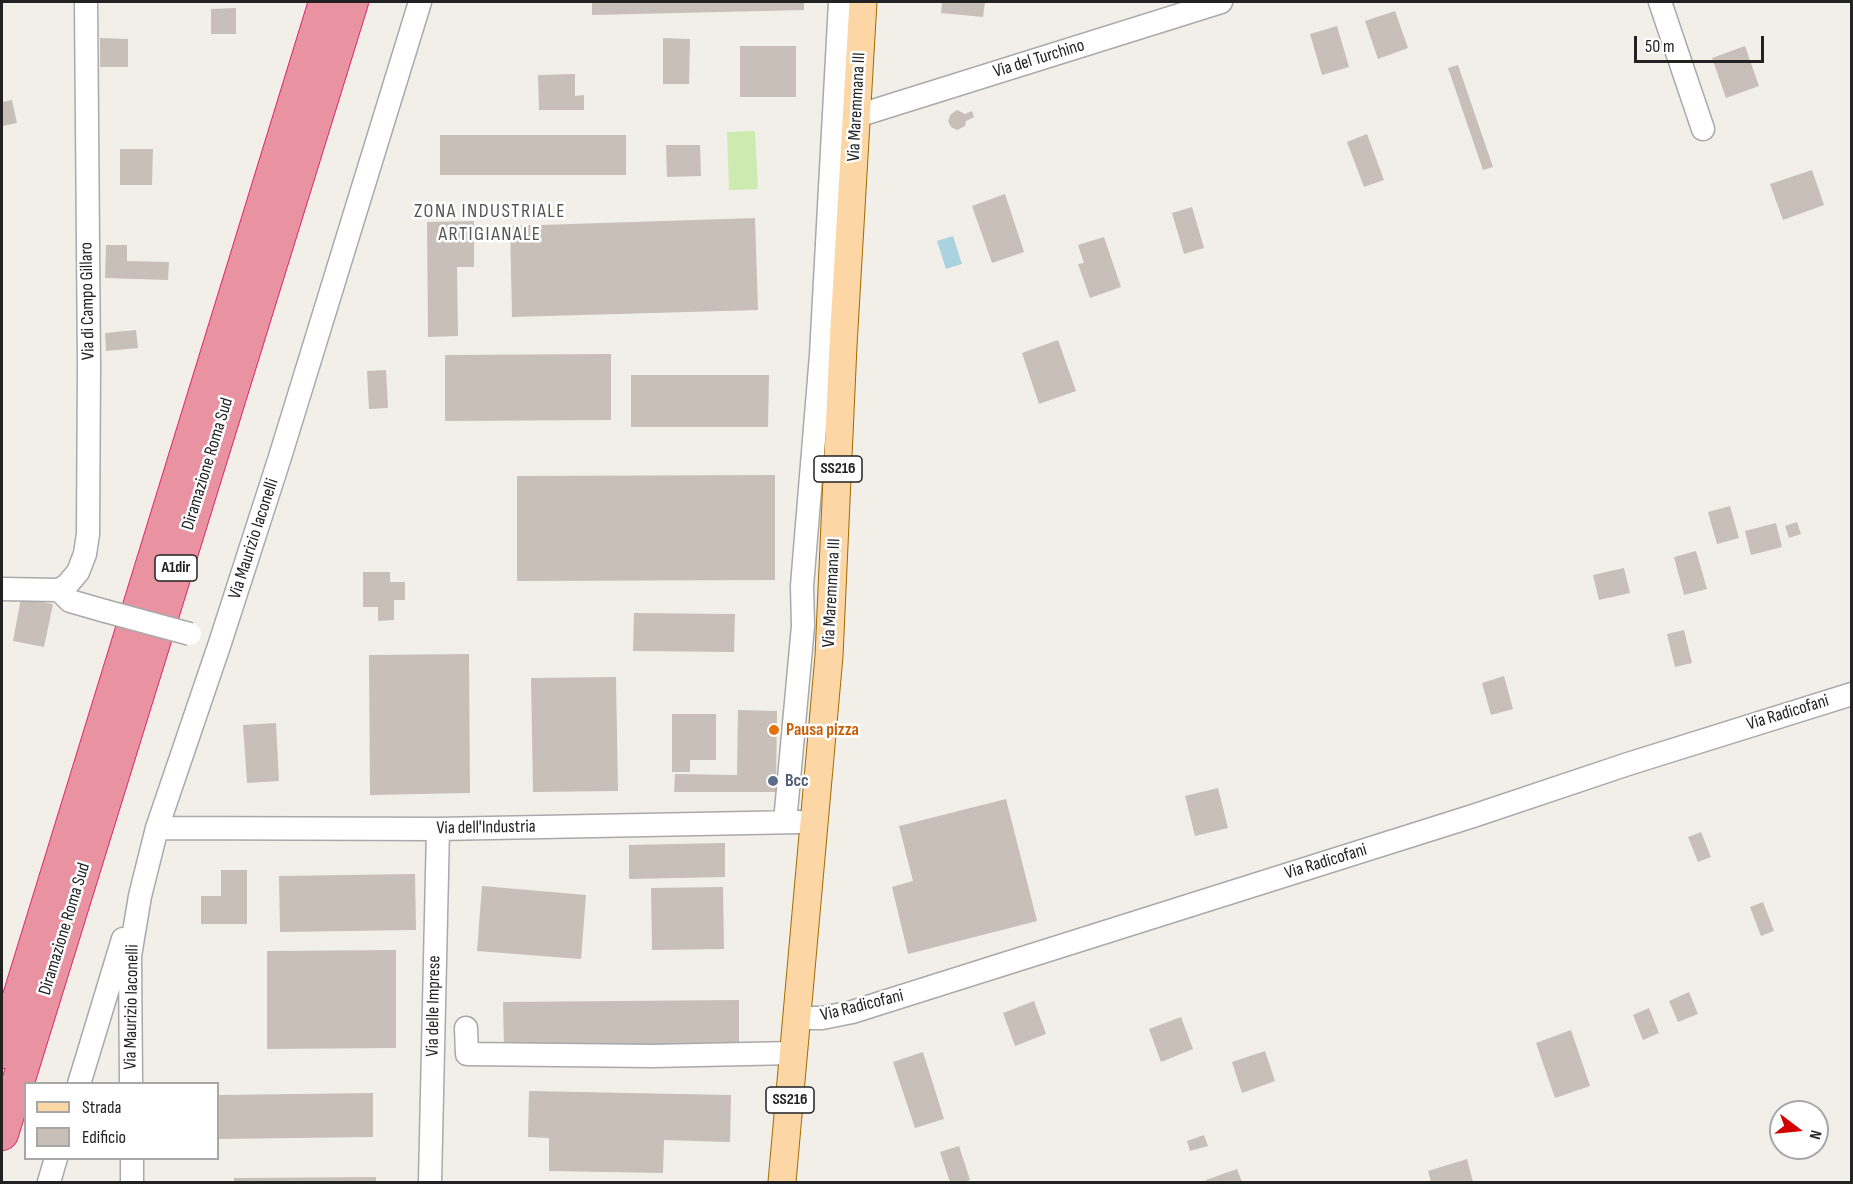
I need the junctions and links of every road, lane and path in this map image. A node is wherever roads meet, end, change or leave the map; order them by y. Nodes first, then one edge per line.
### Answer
1 (86, 2) edge
2 (325, 2) edge
3 (351, 2) edge
4 (420, 2) edge
5 (840, 2) edge
6 (863, 2) edge
7 (1221, 2) edge
8 (1660, 2) edge
9 (857, 116) junction
10 (1703, 129) dead end
11 (2, 588) edge
12 (59, 590) junction
13 (220, 643) junction
14 (1851, 694) edge
15 (785, 822) junction
16 (816, 822) junction
17 (157, 828) junction
18 (438, 829) junction
19 (798, 1018) junction
20 (466, 1028) dead end
21 (2, 1052) edge
22 (795, 1053) junction
23 (79, 1082) edge
24 (131, 1082) edge
25 (2, 1134) edge
26 (55, 1160) edge
27 (132, 1160) edge
28 (49, 1182) edge
29 (132, 1182) edge
30 (430, 1182) edge
31 (782, 1182) edge

1 - 12 street, Via di Campo Gillaro
2 - 21 highway, Diramazione Roma Sud / A1dir
3 - 25 highway, Diramazione Roma Sud / A1dir
4 - 13 street, Via Maurizio Iaconelli
5 - 15 street
6 - 9 main road, Via Maremmana III / SS216
7 - 9 street, Via del Turchino
8 - 10 street
9 - 16 main road, Via Maremmana III / SS216
11 - 12 street
12 - 13 street, bridge
13 - 17 street, Via Maurizio Iaconelli
14 - 19 street, Via Radicofani
15 - 16 street, Via dell'Industria
15 - 18 street, Via dell'Industria
16 - 19 main road, Via Maremmana III / SS216
17 - 18 street, Via dell'Industria
17 - 23 street
17 - 24 street, Via Maurizio Iaconelli
18 - 30 street, Via delle Imprese
19 - 22 main road, Via Maremmana III / SS216
20 - 22 street
22 - 31 main road, Via Maremmana III / SS216
26 - 28 street
27 - 29 street

